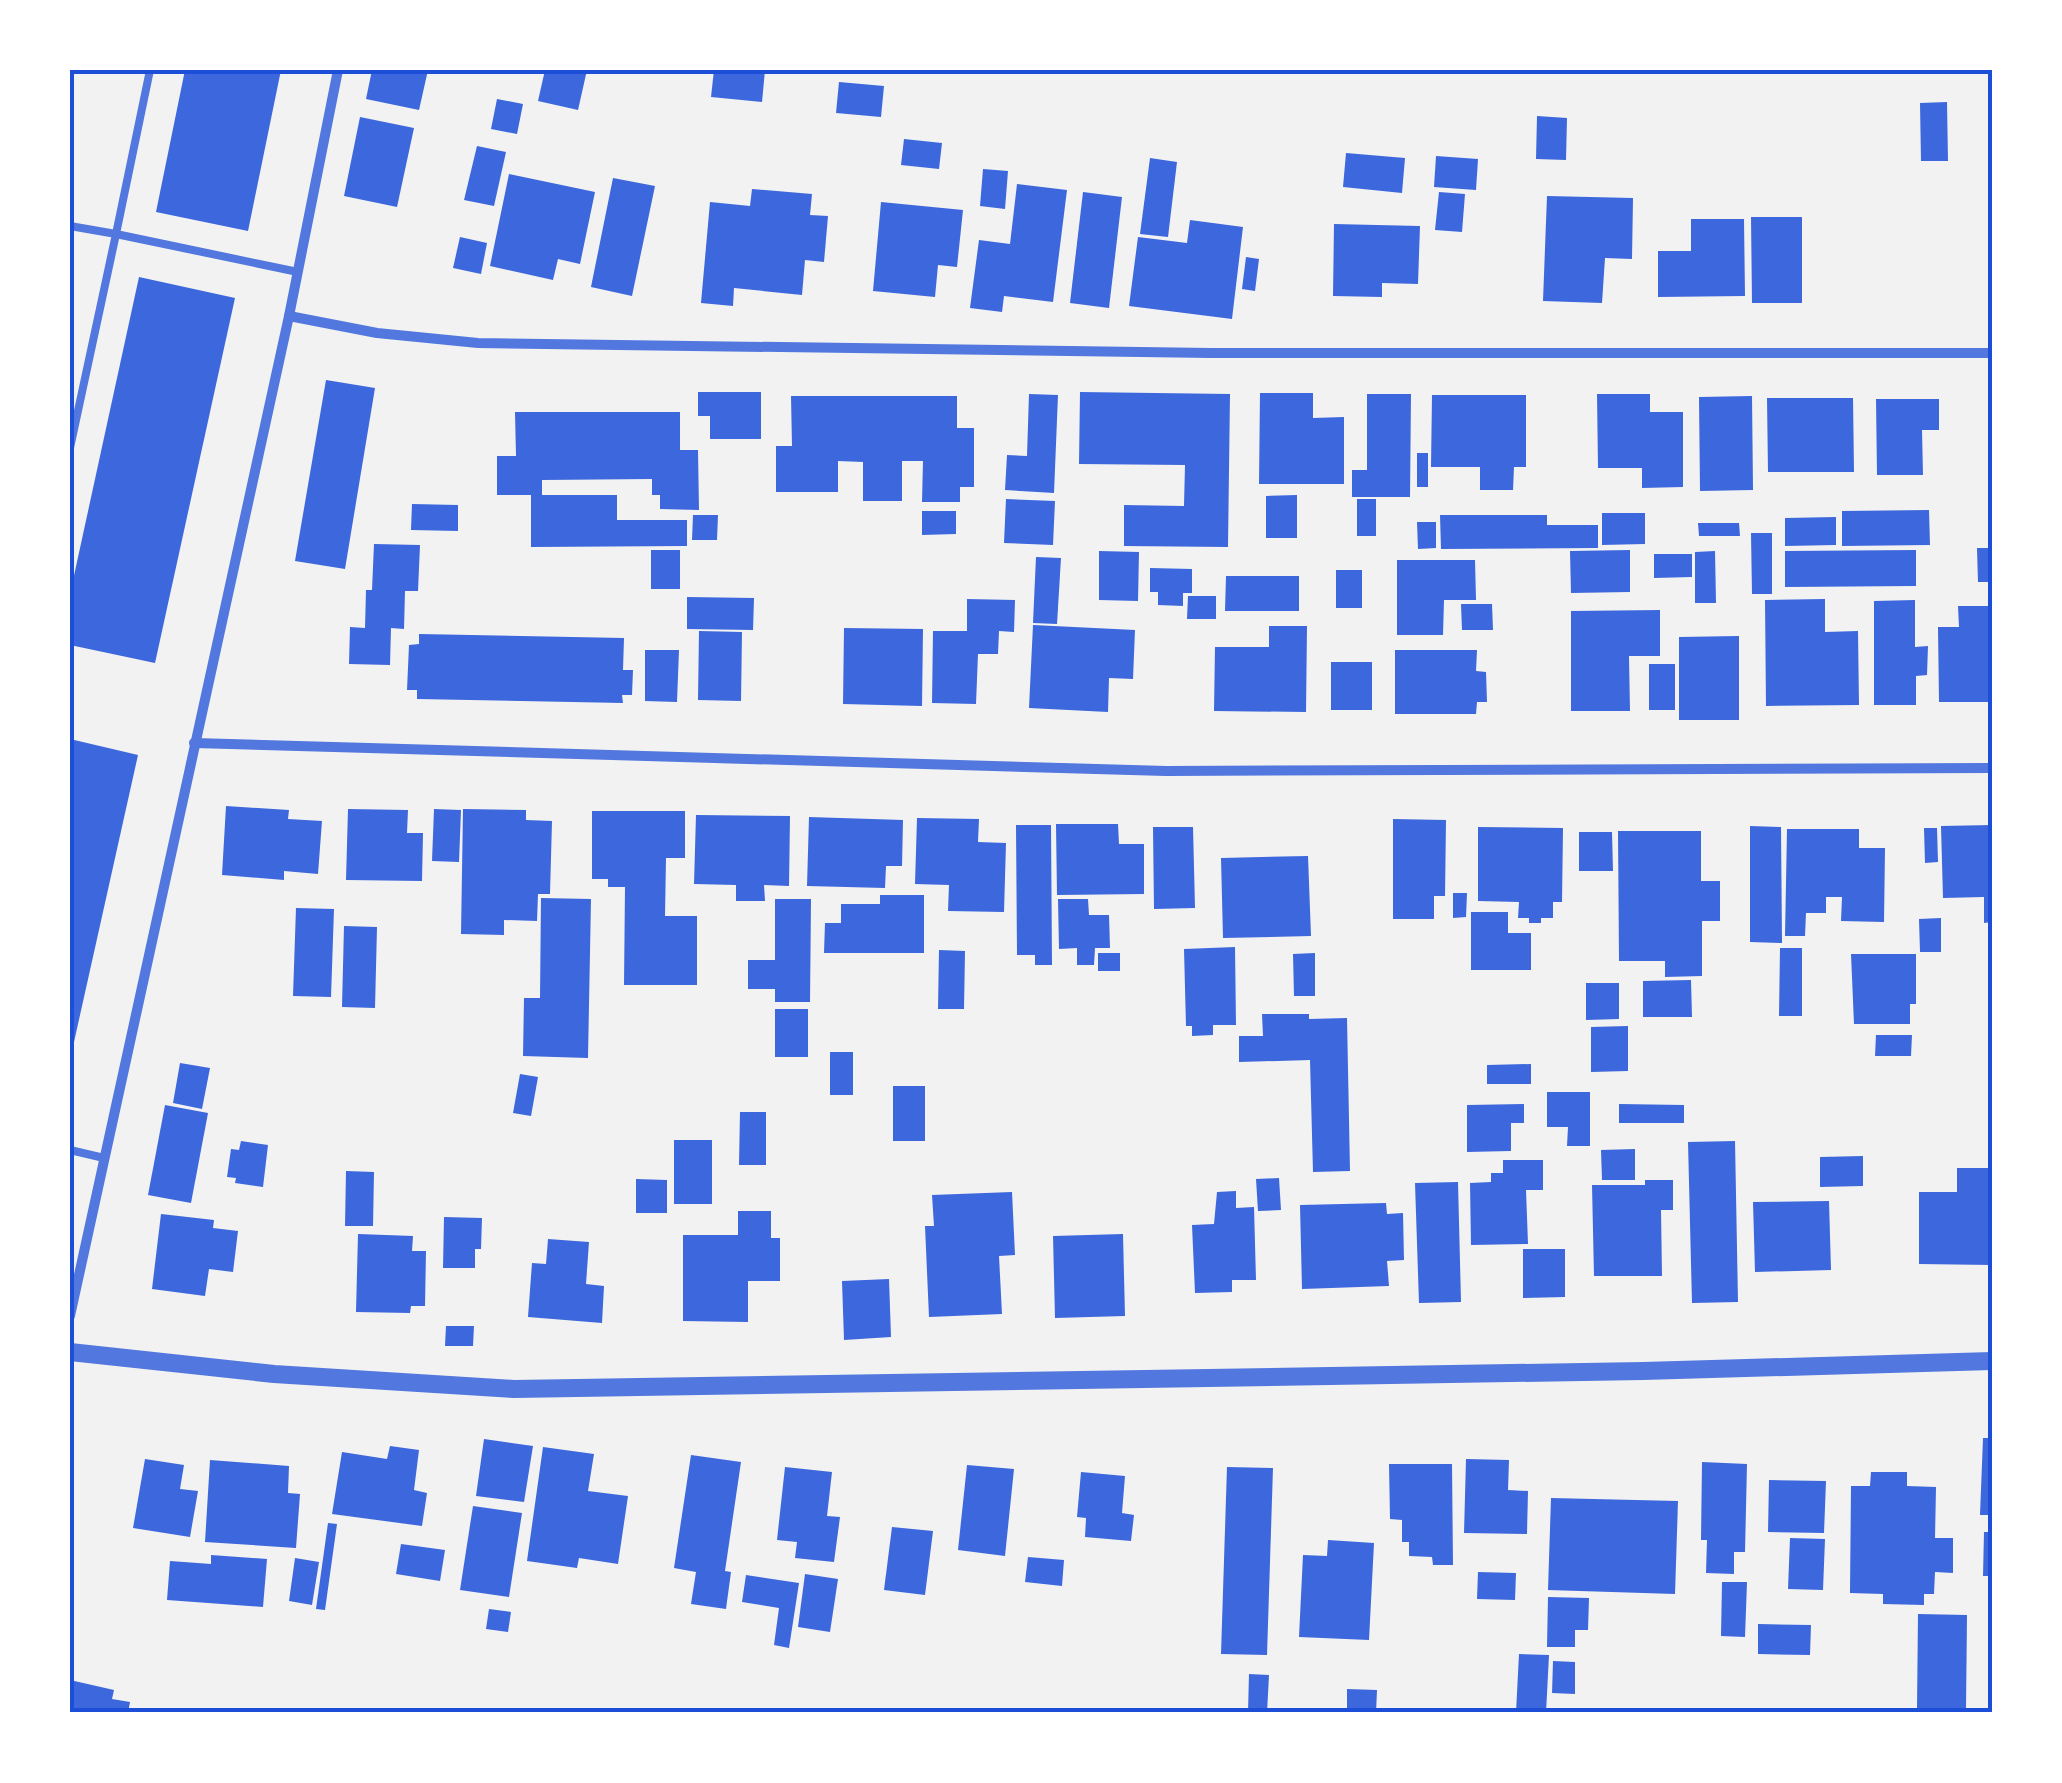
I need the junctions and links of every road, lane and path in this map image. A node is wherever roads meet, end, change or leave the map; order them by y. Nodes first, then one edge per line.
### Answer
1 (150, 70) edge
2 (338, 70) edge
3 (70, 226) edge
4 (116, 234) junction
5 (298, 272) junction
6 (289, 316) junction
7 (1992, 353) edge
8 (70, 448) edge
9 (194, 743) junction
10 (1992, 768) edge
11 (70, 1150) edge
12 (104, 1158) junction
13 (70, 1316) edge
14 (70, 1352) edge
15 (1992, 1361) edge

1 - 4 lane
2 - 5 street
3 - 4 lane
4 - 5 lane
4 - 8 lane
5 - 6 street
6 - 7 street
6 - 9 street
9 - 10 street
9 - 12 street
11 - 12 lane
12 - 13 street
14 - 15 street

